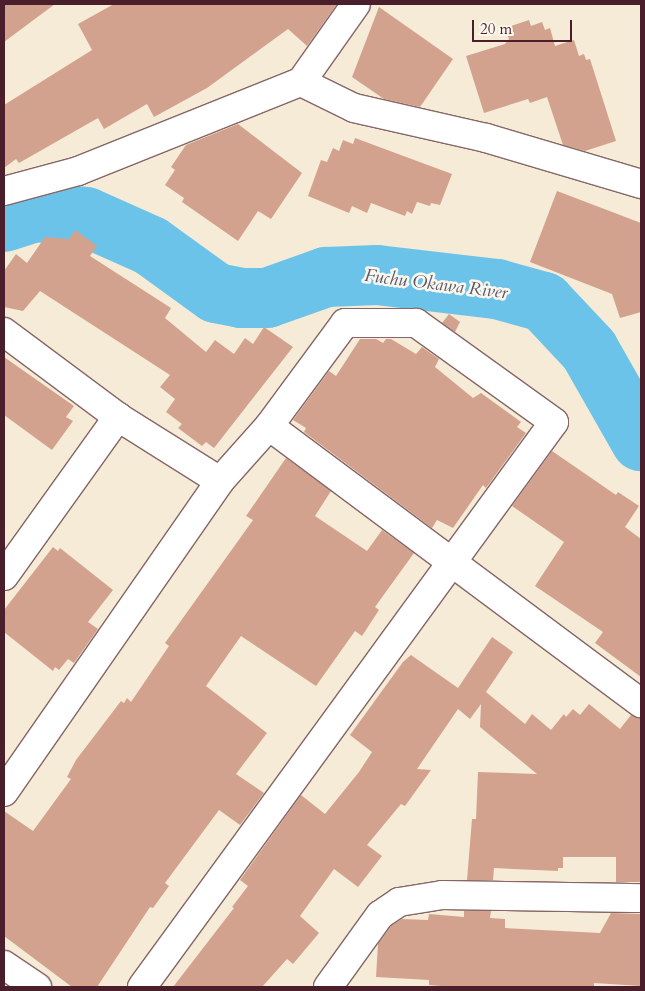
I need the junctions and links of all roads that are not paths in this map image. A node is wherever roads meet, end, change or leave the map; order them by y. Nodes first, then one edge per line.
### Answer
1 (356, 4) edge
2 (301, 82) junction
3 (641, 184) edge
4 (4, 191) edge
5 (4, 332) edge
6 (118, 417) junction
7 (269, 426) junction
8 (220, 480) junction
9 (451, 563) junction
10 (4, 576) edge
11 (641, 703) edge
12 (4, 792) edge
13 (641, 898) edge
14 (4, 964) edge
15 (37, 987) edge
16 (142, 987) edge
17 (328, 987) edge

1 - 2 street
2 - 3 street
2 - 4 street
5 - 6 street
6 - 8 street
6 - 10 street
7 - 8 street
7 - 9 street
7 - 9 street
8 - 12 street
9 - 11 street
9 - 16 street
13 - 17 street
14 - 15 street

